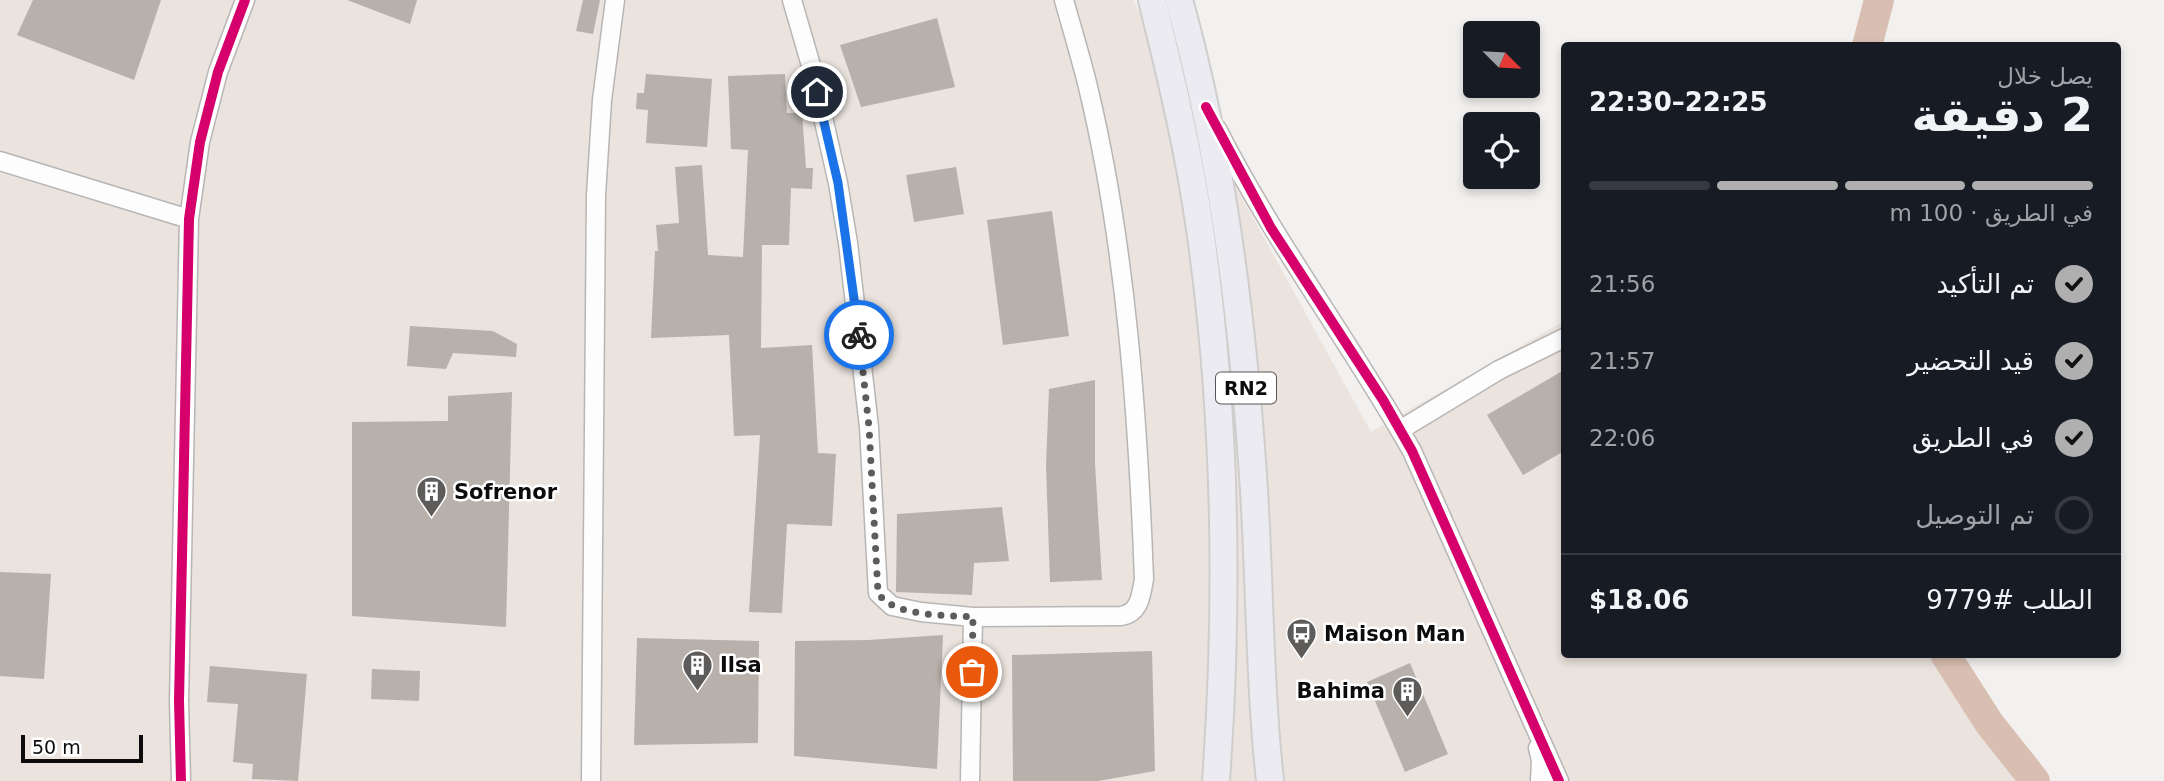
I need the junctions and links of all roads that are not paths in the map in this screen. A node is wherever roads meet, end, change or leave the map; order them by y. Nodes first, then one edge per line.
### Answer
1 (245, 0) edge
2 (615, 0) edge
3 (792, 0) edge
4 (1064, 0) edge
5 (1152, 0) edge
6 (1179, 0) edge
7 (1206, 107) junction
8 (0, 161) edge
9 (189, 219) junction
10 (1561, 339) edge
11 (1400, 430) junction
12 (973, 617) junction
13 (1532, 724) junction
14 (181, 781) edge
15 (591, 781) edge
16 (970, 781) edge
17 (1216, 781) edge
18 (1270, 781) edge
19 (1540, 781) edge
20 (1559, 781) edge

1 - 9 street
2 - 15 street
3 - 12 street
4 - 12 street
5 - 17 highway, RN2
6 - 7 highway, RN2
7 - 11 street
7 - 18 highway, RN2
8 - 9 street
9 - 14 street
10 - 11 street
11 - 13 street
12 - 16 street
13 - 19 street
13 - 20 street

